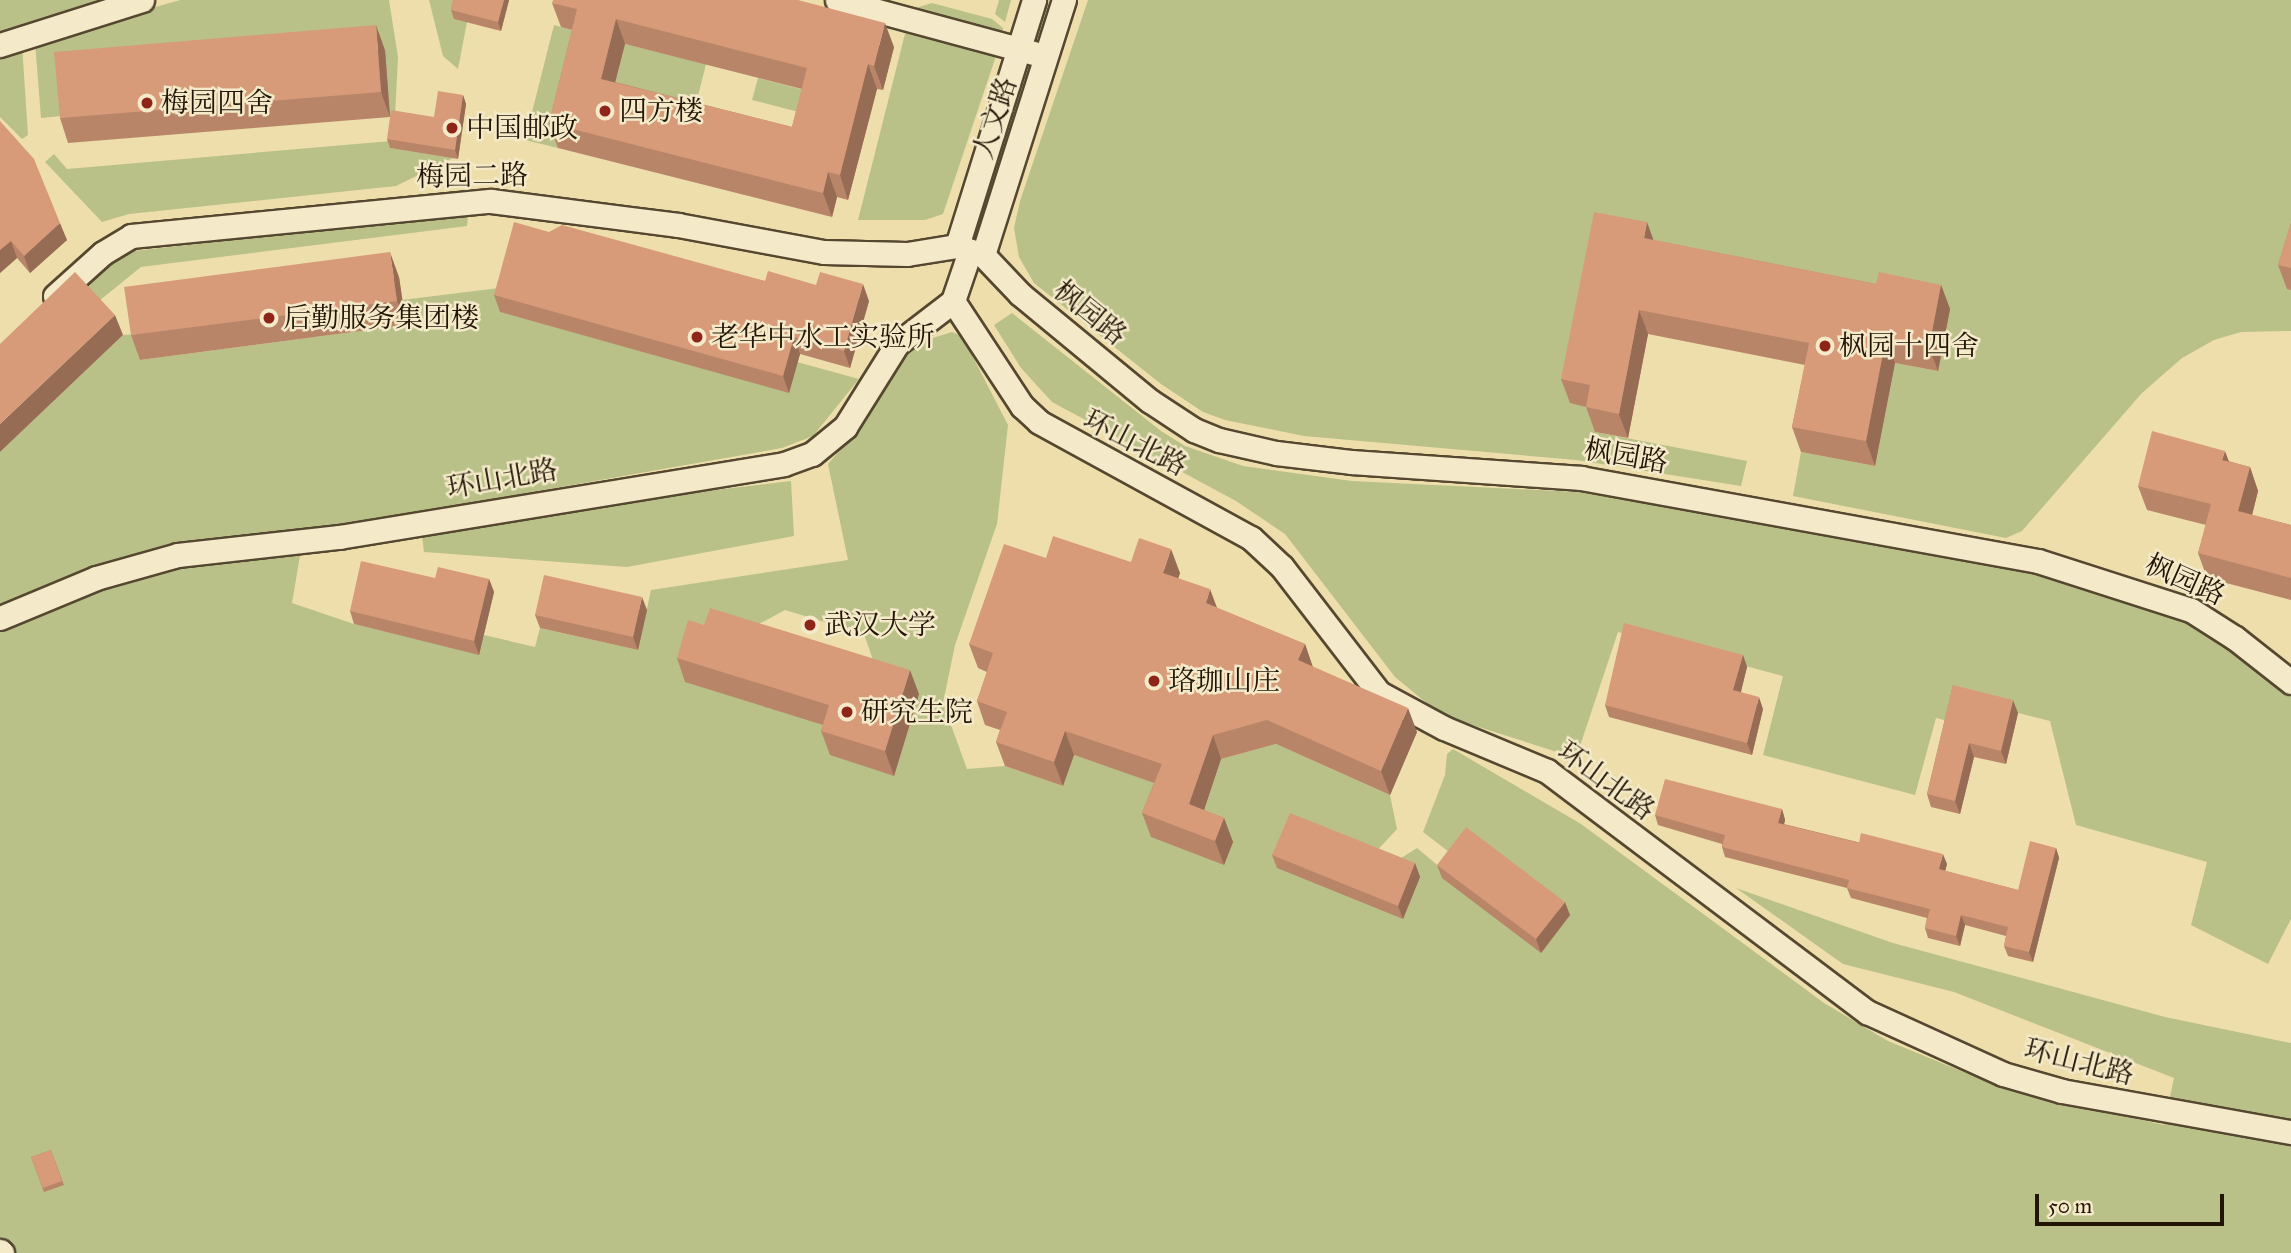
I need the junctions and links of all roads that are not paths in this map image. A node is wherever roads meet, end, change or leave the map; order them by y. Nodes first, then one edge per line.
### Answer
1 (142, 0) edge
2 (837, 0) edge
3 (1034, 0) edge
4 (1065, 0) edge
5 (0, 45) edge
6 (1018, 49) junction
7 (1046, 56) junction
8 (970, 251) junction
9 (953, 301) junction
10 (41, 309) edge
11 (0, 618) edge
12 (2291, 682) edge
13 (2291, 1132) edge

1 - 5 street
2 - 6 street
3 - 6 street
4 - 7 street, 人文路
6 - 7 street
6 - 8 street
7 - 8 street, 人文路
8 - 9 street
8 - 10 street, 梅园二路
8 - 12 street, 枫园路
9 - 11 street, 环山北路
9 - 13 street, 环山北路

